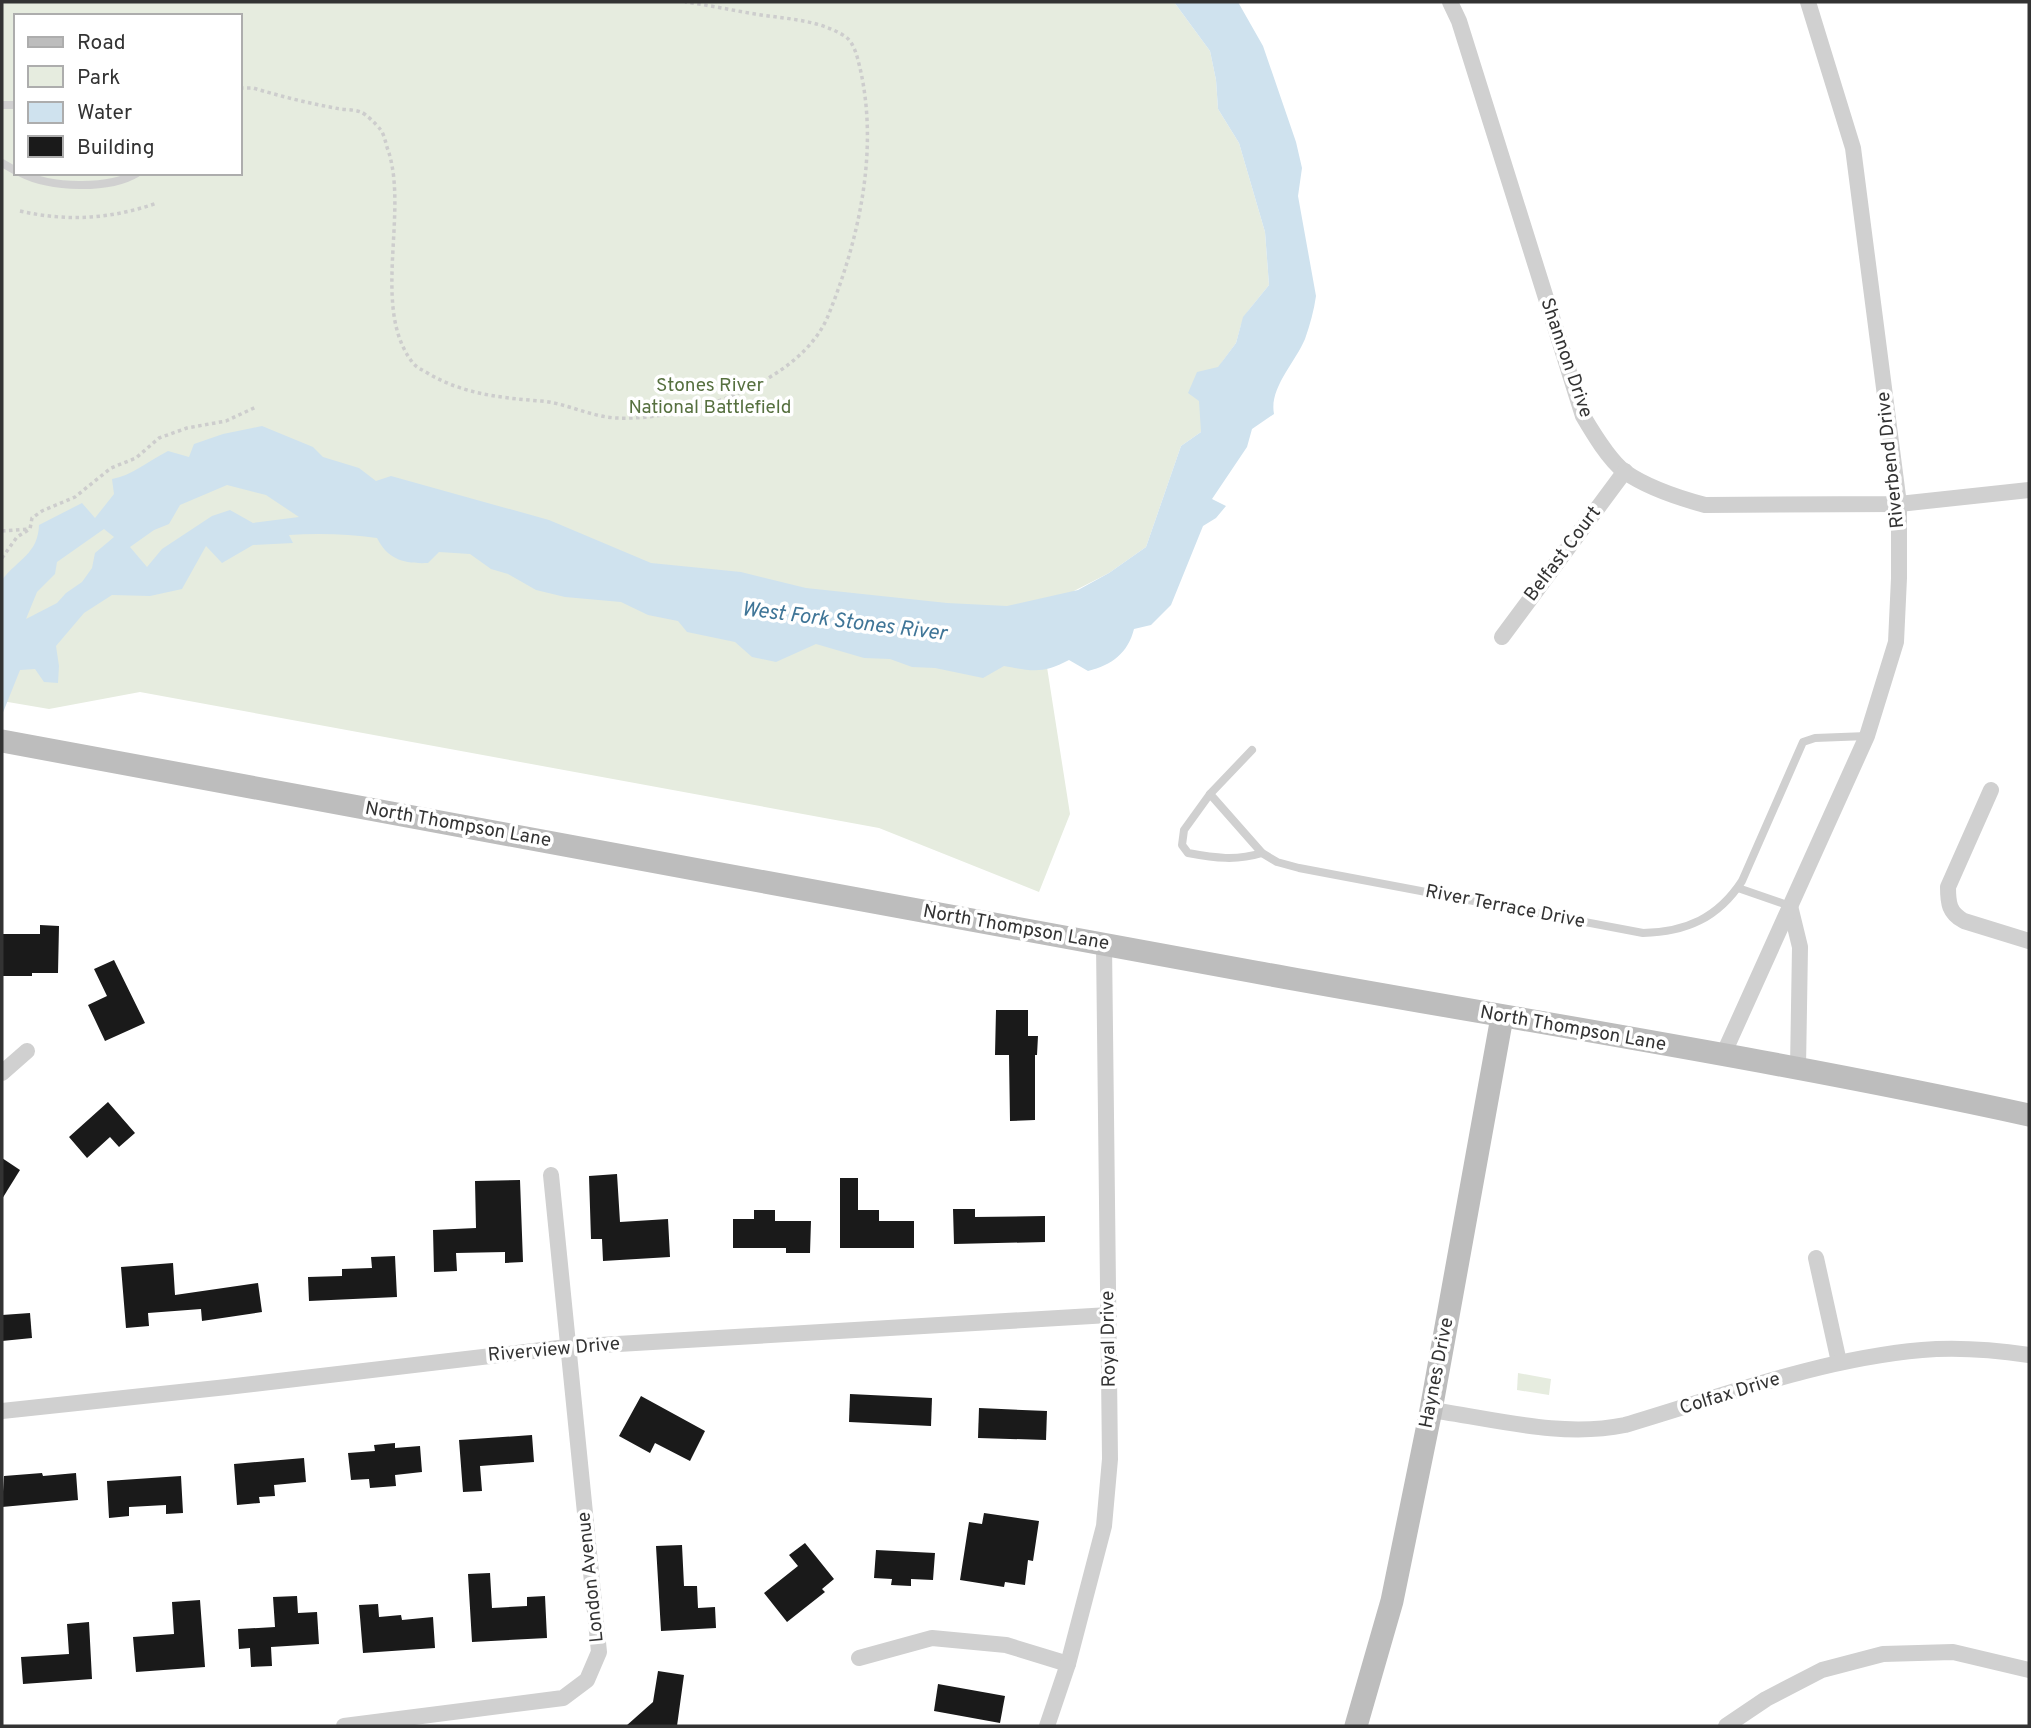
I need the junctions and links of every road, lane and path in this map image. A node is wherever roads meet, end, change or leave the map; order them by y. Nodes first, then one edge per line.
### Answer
1 (685, 2) edge
2 (1450, 2) edge
3 (1808, 2) edge
4 (242, 88) edge
5 (29, 175) edge
6 (134, 175) edge
7 (157, 203) dead end
8 (20, 211) dead end
9 (256, 407) dead end
10 (1625, 471) junction
11 (2029, 490) edge
12 (1899, 504) junction
13 (30, 528) junction
14 (2, 531) edge
15 (2, 558) edge
16 (1502, 637) dead end
17 (1867, 736) junction
18 (2, 741) edge
19 (1252, 750) dead end
20 (1991, 790) dead end
21 (1210, 794) junction
22 (1262, 853) junction
23 (1738, 888) junction
24 (1790, 906) junction
25 (2029, 941) edge
26 (1104, 944) junction
27 (1502, 1017) junction
28 (27, 1051) dead end
29 (1723, 1055) junction
30 (1798, 1068) junction
31 (2, 1073) edge
32 (2029, 1115) edge
33 (551, 1175) dead end
34 (1816, 1258) dead end
35 (1109, 1315) junction
36 (567, 1347) junction
37 (2029, 1355) edge
38 (1839, 1362) junction
39 (1431, 1410) junction
40 (2, 1411) edge
41 (859, 1658) dead end
42 (1068, 1664) junction
43 (2029, 1670) edge
44 (344, 1726) edge
45 (1047, 1726) edge
46 (1356, 1726) edge
47 (1726, 1726) edge

1 - 4 path
2 - 10 street, Shannon Drive
3 - 12 street, Riverbend Drive
5 - 6 lane
7 - 8 path
9 - 13 path
10 - 12 street, Shannon Drive
10 - 16 street, Belfast Court
11 - 12 street, Shannon Drive
12 - 17 street, Riverbend Drive
13 - 14 path
13 - 15 path
17 - 23 lane, River Terrace Drive
17 - 24 street, Riverbend Drive
18 - 26 main road, North Thompson Lane
19 - 21 lane
20 - 25 street
21 - 22 lane, River Terrace Drive
21 - 22 lane
22 - 23 lane, River Terrace Drive
23 - 24 lane
24 - 29 street, Riverbend Drive
24 - 30 street
26 - 27 main road, North Thompson Lane
26 - 35 street, Royal Drive
27 - 29 main road, North Thompson Lane
27 - 39 main road, Haynes Drive
28 - 31 street
29 - 30 main road, North Thompson Lane
30 - 32 main road, North Thompson Lane
33 - 36 street, London Avenue
34 - 38 street
35 - 36 street, Riverview Drive
35 - 42 street, Royal Drive
36 - 40 street, Riverview Drive
36 - 44 street, London Avenue
37 - 38 street, Colfax Drive
38 - 39 street, Colfax Drive
39 - 46 main road, Haynes Drive
41 - 42 street
42 - 45 street, Royal Drive
43 - 47 street

